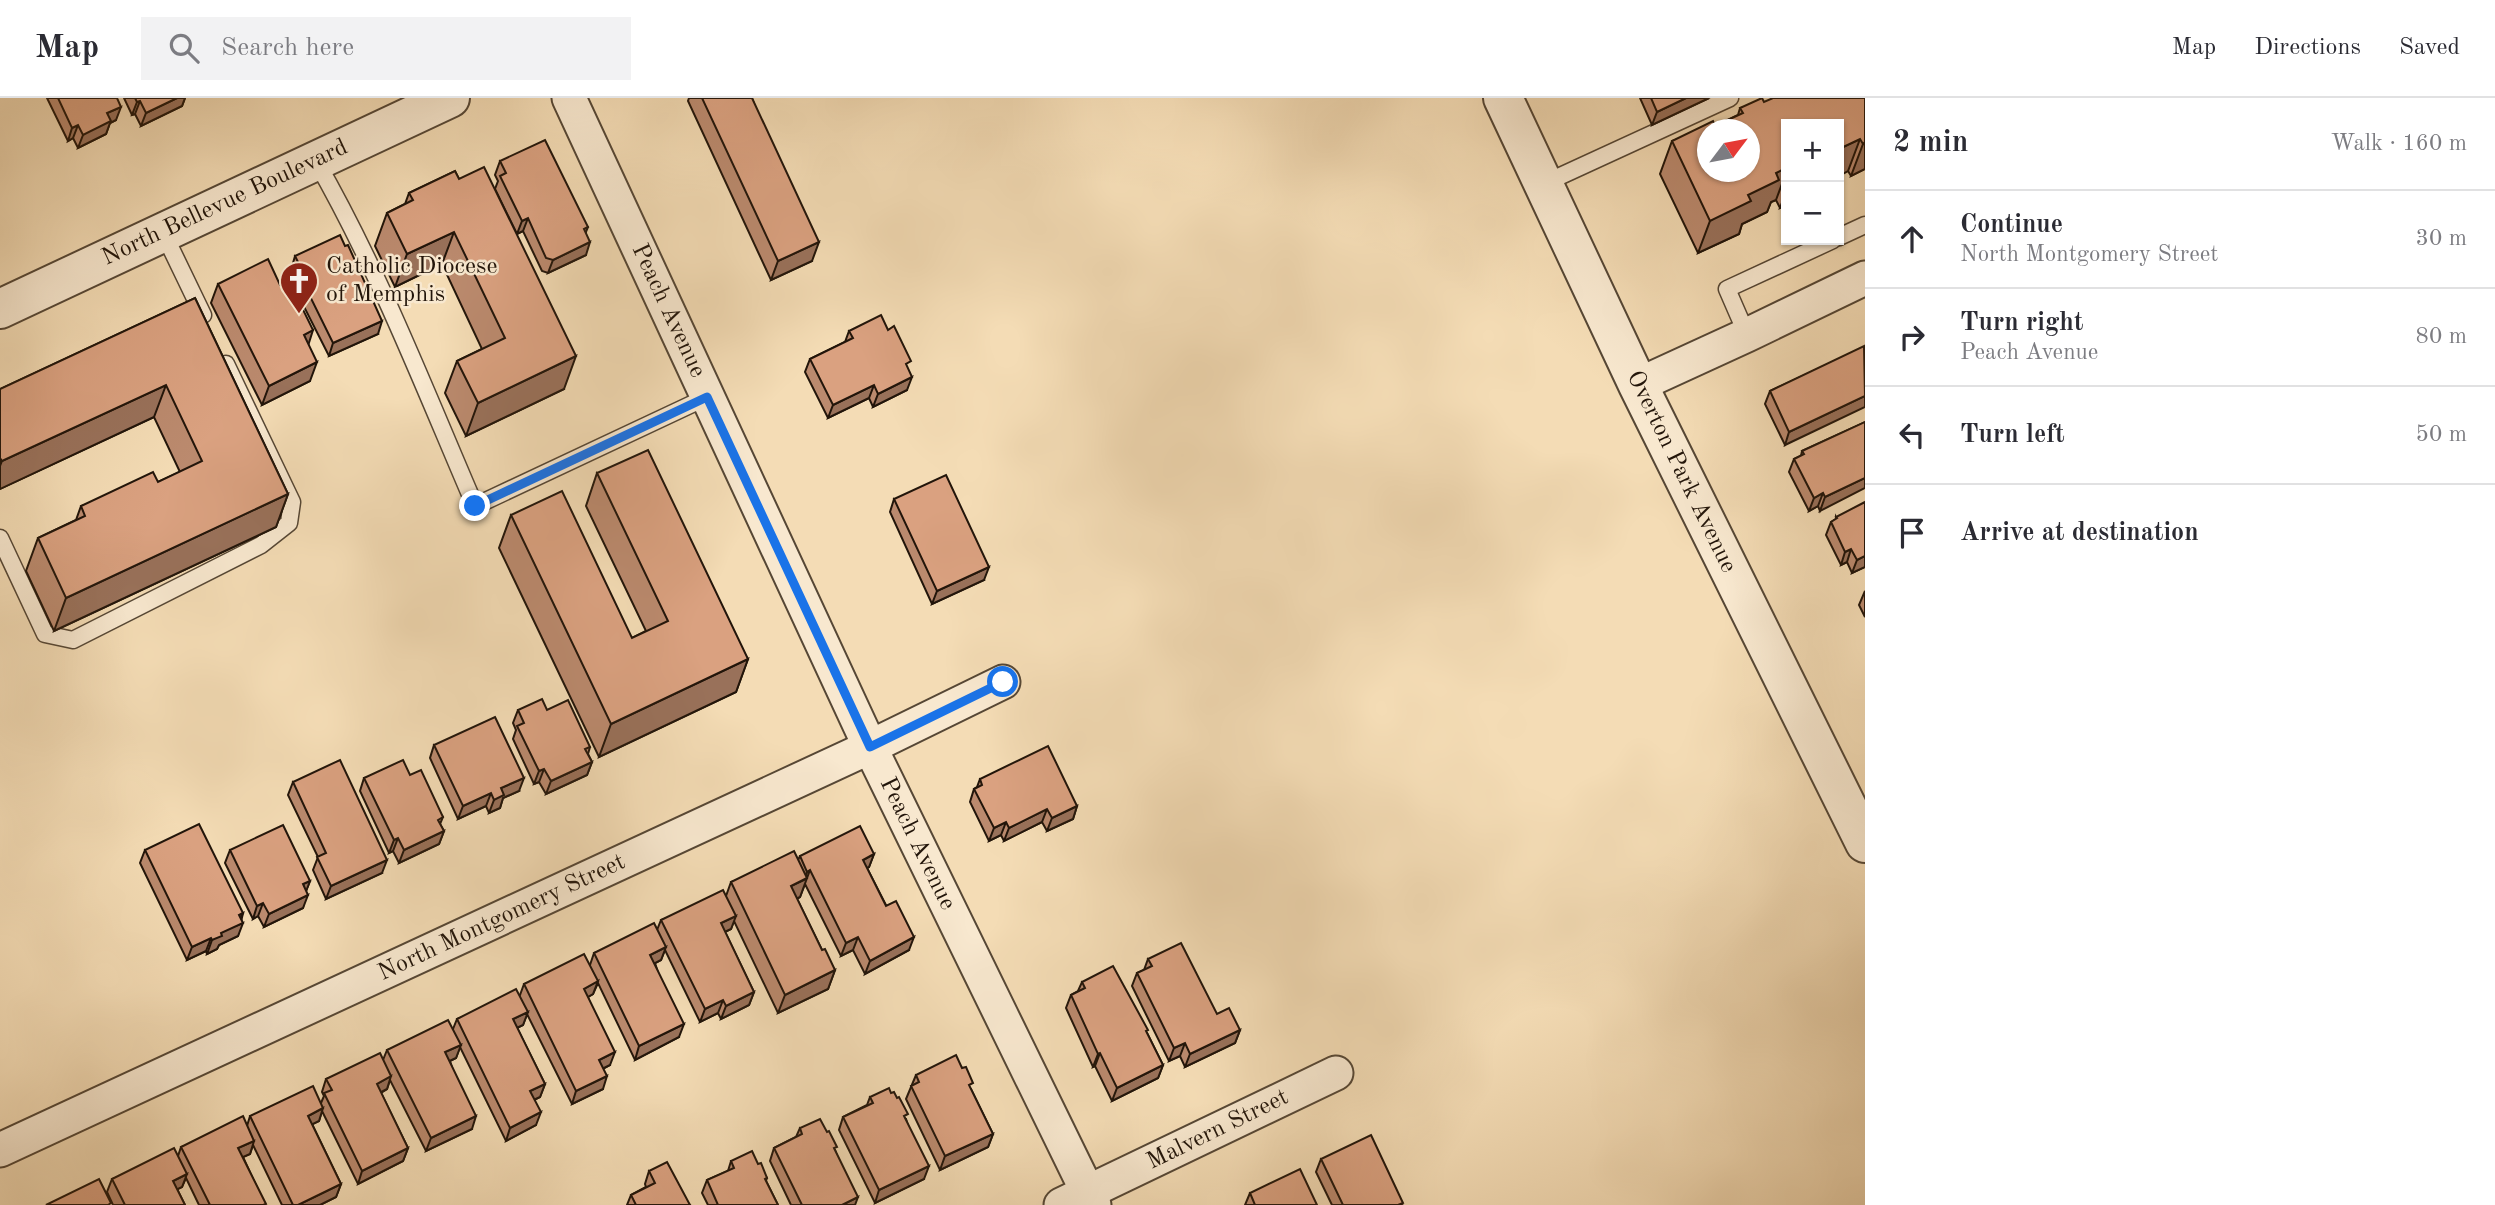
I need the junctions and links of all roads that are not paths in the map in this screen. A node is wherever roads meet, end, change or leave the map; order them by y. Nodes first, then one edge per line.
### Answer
1 (450, 98) edge
2 (569, 98) edge
3 (1503, 98) edge
4 (1730, 98) edge
5 (316, 160) junction
6 (1543, 184) junction
7 (1865, 225) edge
8 (163, 232) junction
9 (1844, 235) edge
10 (1822, 245) edge
11 (1865, 278) edge
12 (0, 309) edge
13 (208, 326) edge
14 (1747, 335) junction
15 (220, 350) edge
16 (1638, 385) junction
17 (707, 397) junction
18 (0, 538) edge
19 (1003, 682) dead end
20 (870, 747) junction
21 (1863, 831) edge
22 (1336, 1073) dead end
23 (0, 1150) edge
24 (1081, 1201) edge

1 - 5 street, North Bellevue Boulevard
2 - 17 street, Peach Avenue
3 - 6 street, Overton Park Avenue
4 - 6 lane
5 - 8 street, North Bellevue Boulevard
5 - 17 lane
6 - 16 street, Overton Park Avenue
7 - 9 lane
8 - 12 street, North Bellevue Boulevard
8 - 13 lane
10 - 14 lane
11 - 14 street
14 - 16 street
15 - 18 lane
16 - 21 street, Overton Park Avenue
17 - 20 street, Peach Avenue
19 - 20 street, North Montgomery Street
20 - 23 street, North Montgomery Street
20 - 24 street, Peach Avenue
22 - 24 street, Malvern Street

